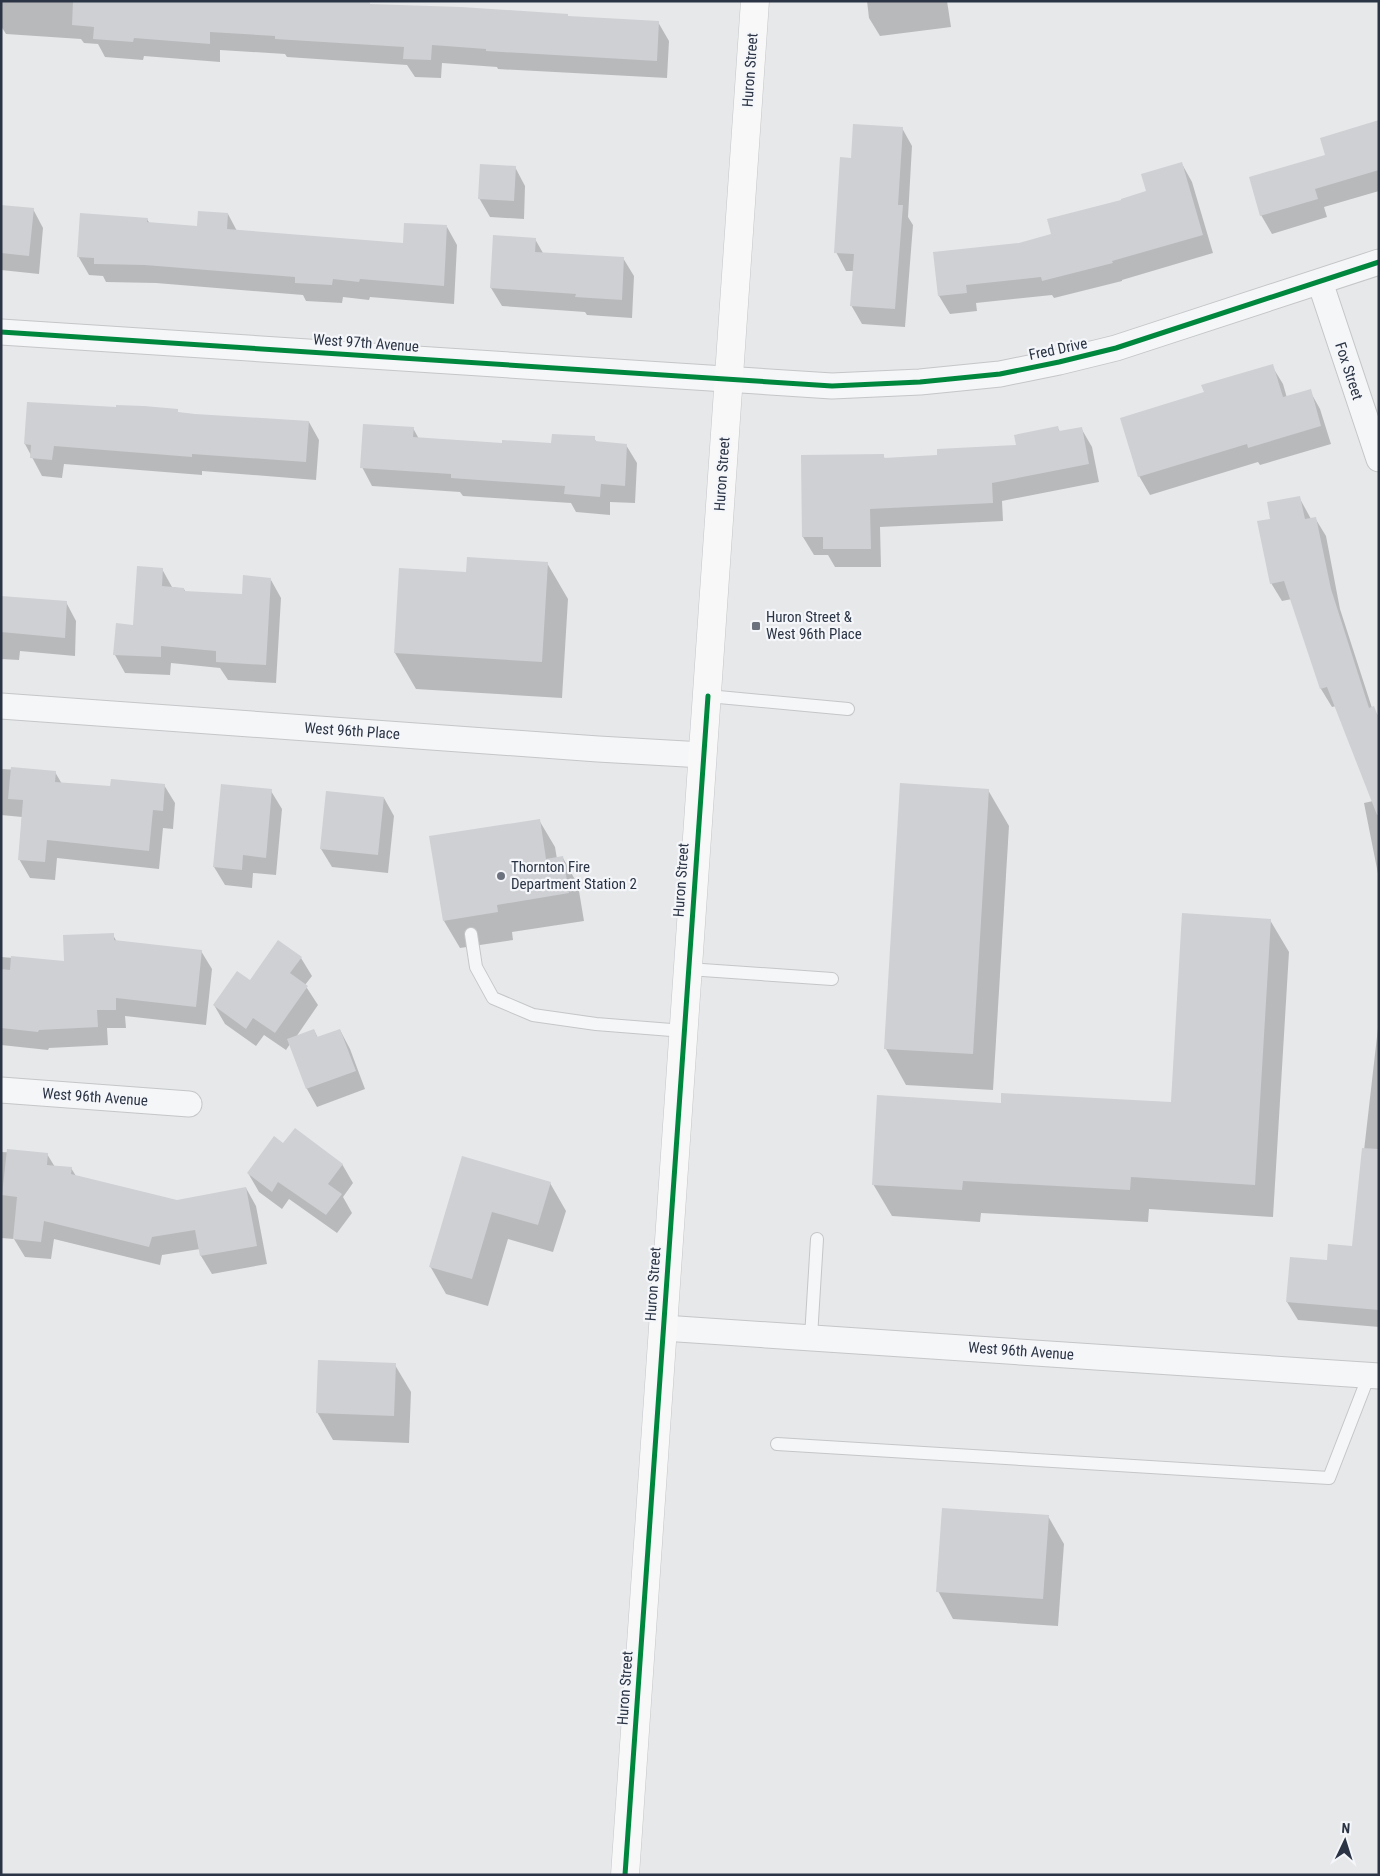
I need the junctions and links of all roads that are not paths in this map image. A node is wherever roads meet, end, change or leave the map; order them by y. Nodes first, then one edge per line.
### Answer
1 (754, 1) edge
2 (1379, 262) edge
3 (1320, 282) junction
4 (1, 332) edge
5 (728, 380) junction
6 (1379, 459) edge
7 (708, 696) junction
8 (1, 706) edge
9 (848, 709) dead end
10 (703, 754) junction
11 (471, 934) dead end
12 (688, 969) junction
13 (832, 979) dead end
14 (684, 1031) junction
15 (1, 1090) edge
16 (189, 1104) dead end
17 (817, 1239) dead end
18 (663, 1328) junction
19 (811, 1337) junction
20 (1374, 1375) edge
21 (777, 1444) dead end
22 (625, 1875) edge

1 - 5 main road, Huron Street
2 - 3 street, Fred Drive
3 - 5 street, Fred Drive
3 - 6 street, Fox Street
4 - 5 street, West 97th Avenue
5 - 7 main road, Huron Street
7 - 9 lane
7 - 10 main road, Huron Street
8 - 10 street, West 96th Place
10 - 12 main road, Huron Street
11 - 14 lane
12 - 13 lane
12 - 14 main road, Huron Street
14 - 18 main road, Huron Street
15 - 16 street, West 96th Avenue
17 - 19 lane
18 - 19 street, West 96th Avenue
18 - 22 main road, Huron Street
19 - 20 street, West 96th Avenue
20 - 21 lane

